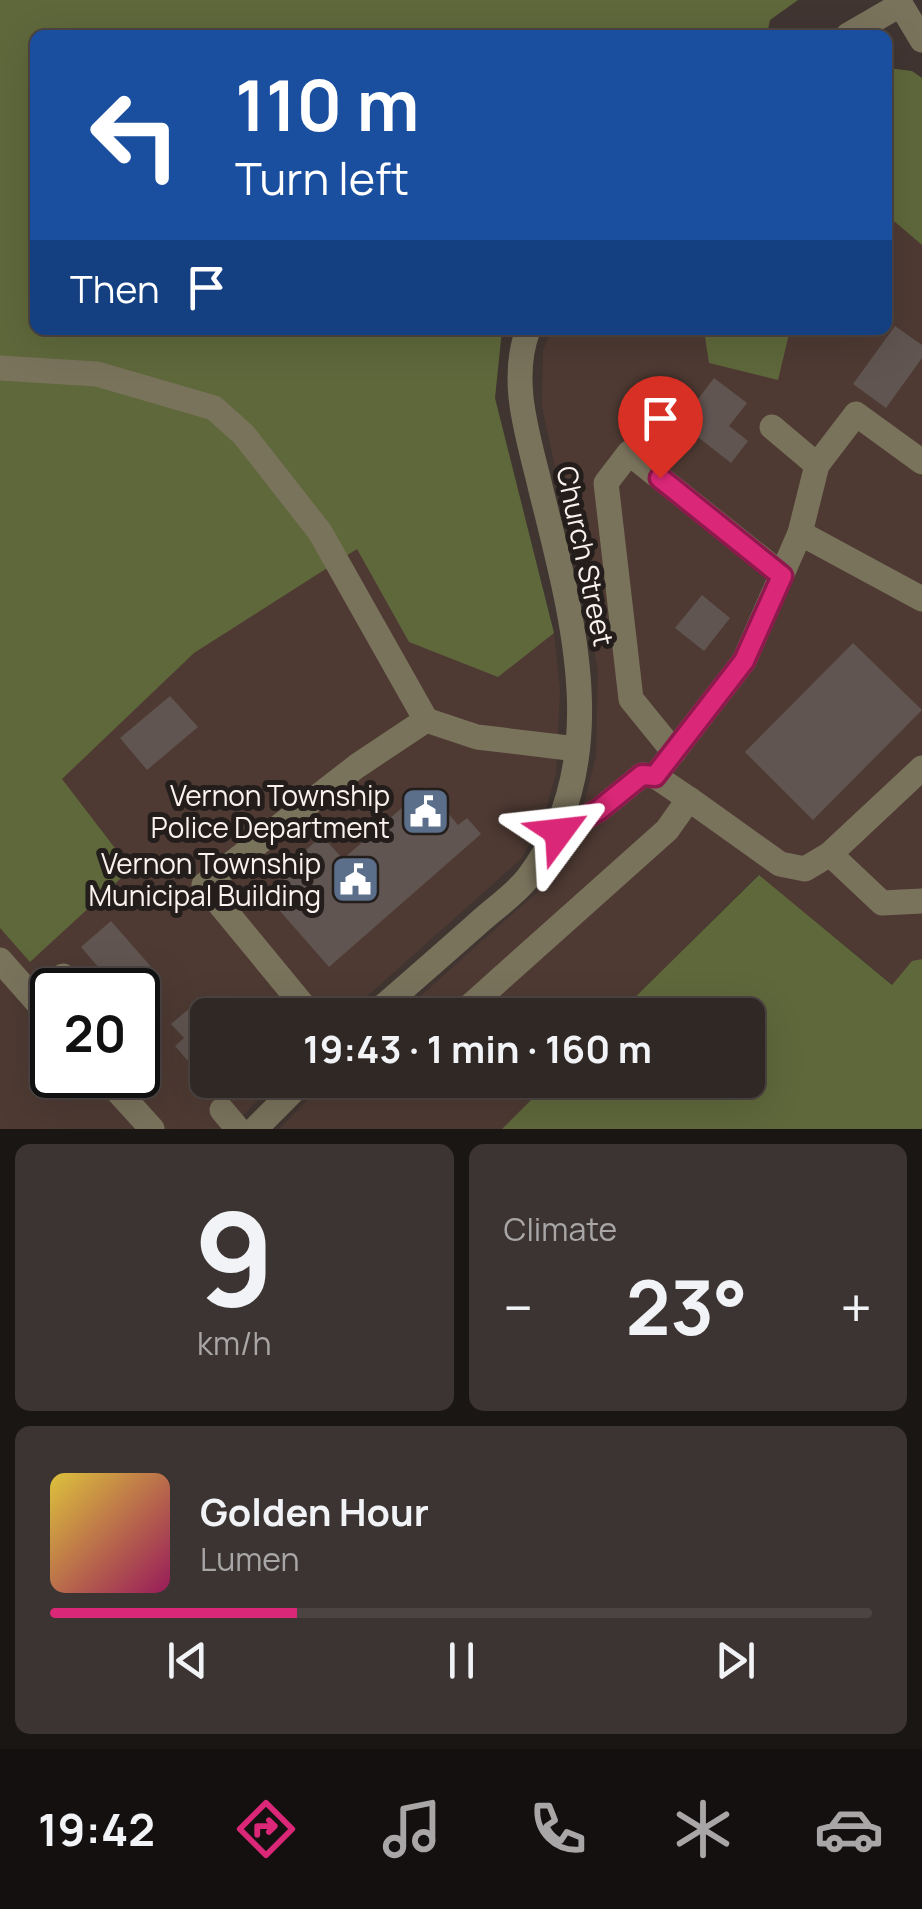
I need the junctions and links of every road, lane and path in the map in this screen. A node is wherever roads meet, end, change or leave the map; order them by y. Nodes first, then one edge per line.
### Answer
1 (899, 2) edge
2 (856, 30) edge
3 (922, 40) edge
4 (526, 335) edge
5 (0, 368) edge
6 (772, 427) dead end
7 (922, 462) edge
8 (817, 465) junction
9 (800, 533) junction
10 (782, 576) junction
11 (922, 599) edge
12 (426, 720) junction
13 (577, 750) junction
14 (674, 752) junction
15 (922, 768) edge
16 (655, 776) junction
17 (689, 798) junction
18 (559, 832) junction
19 (830, 854) junction
20 (922, 902) edge
21 (0, 960) edge
22 (30, 993) edge
23 (297, 998) edge
24 (392, 998) edge
25 (479, 998) edge
26 (124, 1098) edge
27 (286, 1098) edge
28 (152, 1129) edge
29 (255, 1129) edge

1 - 2 street
1 - 3 street
4 - 13 street, Church Street
5 - 12 street
6 - 8 street
7 - 8 street
8 - 9 street
9 - 10 street
9 - 11 street
10 - 14 street
10 - 14 street
12 - 13 street
12 - 23 street
13 - 18 street, Church Street
14 - 16 street
15 - 19 street
16 - 17 street
16 - 18 street
17 - 19 street
17 - 25 street
18 - 24 street, Church Street
19 - 20 street
21 - 22 street
26 - 28 street
27 - 29 street

